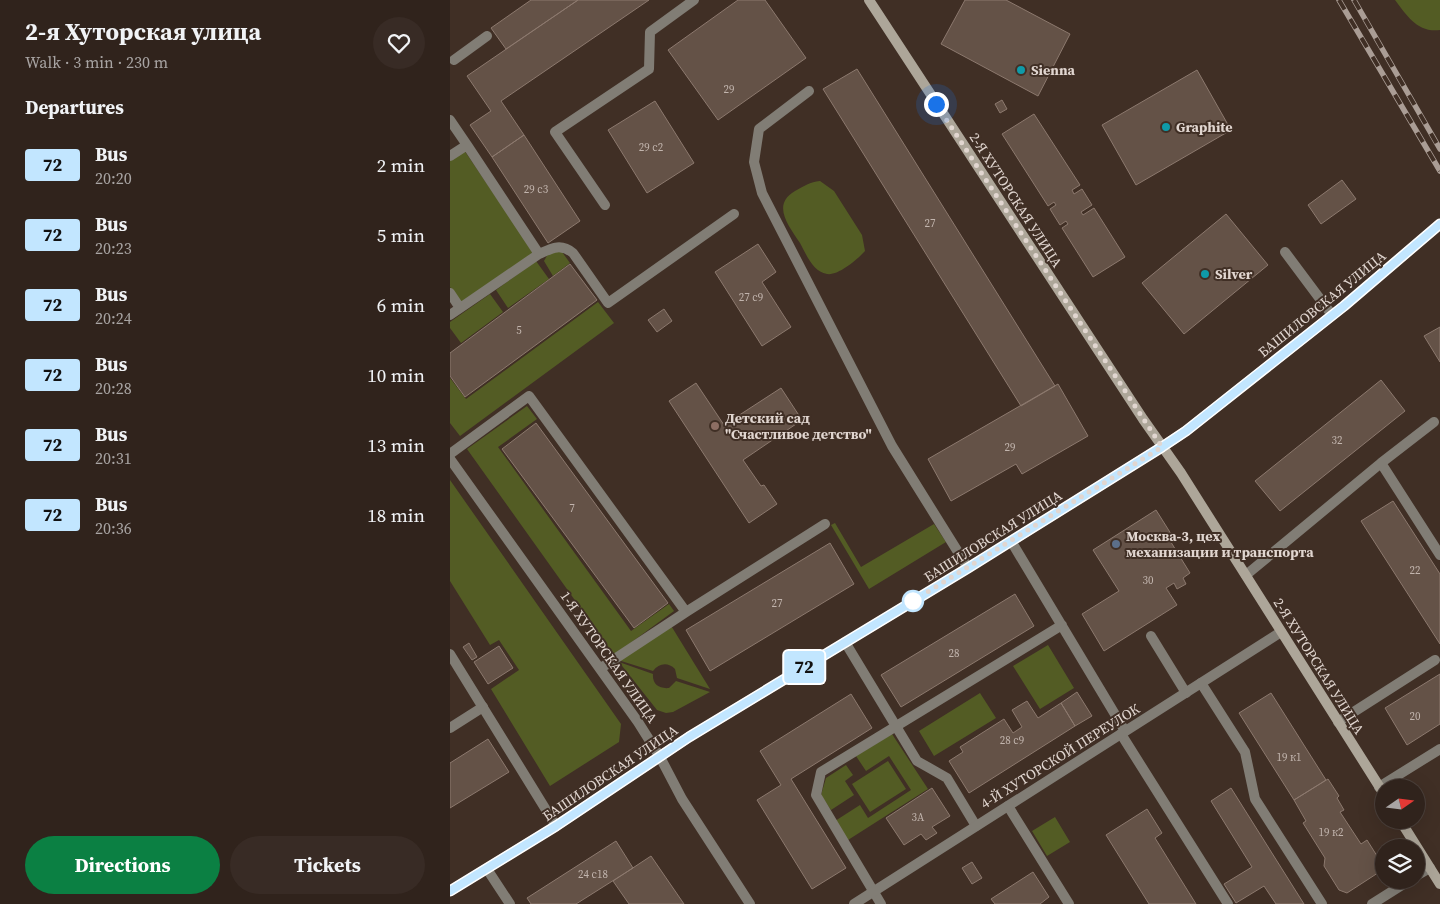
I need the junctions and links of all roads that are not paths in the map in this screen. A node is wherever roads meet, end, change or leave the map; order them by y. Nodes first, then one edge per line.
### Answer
1 (694, 0) edge
2 (869, 0) edge
3 (487, 36) dead end
4 (454, 60) dead end
5 (809, 91) dead end
6 (450, 120) edge
7 (467, 145) junction
8 (450, 156) edge
9 (605, 205) dead end
10 (734, 214) dead end
11 (1440, 224) edge
12 (1285, 252) dead end
13 (539, 254) junction
14 (450, 292) edge
15 (460, 308) junction
16 (450, 315) edge
17 (1332, 315) junction
18 (1434, 422) dead end
19 (1162, 447) junction
20 (450, 454) edge
21 (450, 459) edge
22 (1381, 463) junction
23 (825, 524) dead end
24 (1011, 541) junction
25 (1440, 555) edge
26 (968, 568) junction
27 (1246, 575) junction
28 (686, 612) junction
29 (1062, 626) junction
30 (1281, 632) junction
31 (1150, 636) dead end
32 (845, 642) junction
33 (450, 654) edge
34 (1435, 660) dead end
35 (601, 668) junction
36 (1201, 683) junction
37 (1186, 693) junction
38 (483, 707) junction
39 (1338, 722) junction
40 (896, 727) junction
41 (450, 728) edge
42 (1123, 733) junction
43 (1440, 749) edge
44 (660, 757) junction
45 (1375, 779) edge
46 (1398, 779) edge
47 (1008, 806) junction
48 (556, 826) junction
49 (976, 826) junction
50 (1406, 829) edge
51 (487, 868) junction
52 (1430, 868) junction
53 (1425, 871) edge
54 (1440, 884) edge
55 (1396, 889) edge
56 (450, 891) edge
57 (874, 891) junction
58 (510, 904) edge
59 (750, 904) edge
60 (854, 904) edge
61 (881, 904) edge
62 (1069, 904) edge
63 (1228, 904) edge
64 (1322, 904) edge
65 (1372, 904) edge

1 - 9 street
2 - 19 main road, 2-Я ХУТОРСКАЯ УЛИЦА
3 - 4 street
5 - 26 street
6 - 7 street
7 - 8 street
7 - 13 street
10 - 13 street
11 - 17 main road, БАШИЛОВСКАЯ УЛИЦА
12 - 17 street
13 - 15 street
14 - 15 street
15 - 16 street
17 - 19 main road, БАШИЛОВСКАЯ УЛИЦА
18 - 22 street
19 - 24 main road, БАШИЛОВСКАЯ УЛИЦА
19 - 27 main road, 2-Я ХУТОРСКАЯ УЛИЦА
20 - 28 street
21 - 35 street, 1-Я ХУТОРСКАЯ УЛИЦА
22 - 25 street
22 - 27 street
23 - 28 street
24 - 26 main road, БАШИЛОВСКАЯ УЛИЦА
24 - 29 street
26 - 32 main road, БАШИЛОВСКАЯ УЛИЦА
27 - 30 main road, 2-Я ХУТОРСКАЯ УЛИЦА
28 - 35 street
29 - 40 street
29 - 42 street
30 - 36 street, 4-Й ХУТОРСКОЙ ПЕРЕУЛОК
30 - 39 main road, 2-Я ХУТОРСКАЯ УЛИЦА
31 - 37 street
32 - 40 street
32 - 44 main road, БАШИЛОВСКАЯ УЛИЦА
33 - 38 street
34 - 39 street
35 - 44 street, 1-Я ХУТОРСКАЯ УЛИЦА
36 - 37 street, 4-Й ХУТОРСКОЙ ПЕРЕУЛОК
36 - 64 street
37 - 42 street, 4-Й ХУТОРСКОЙ ПЕРЕУЛОК
38 - 41 street
38 - 48 street
39 - 45 main road, 2-Я ХУТОРСКАЯ УЛИЦА
40 - 49 street
40 - 57 street
42 - 47 street, 4-Й ХУТОРСКОЙ ПЕРЕУЛОК
42 - 63 street
43 - 46 street
44 - 48 main road, БАШИЛОВСКАЯ УЛИЦА
44 - 59 street, 1-Я ХУТОРСКАЯ УЛИЦА
47 - 49 street, 4-Й ХУТОРСКОЙ ПЕРЕУЛОК
47 - 62 street
48 - 51 main road, БАШИЛОВСКАЯ УЛИЦА
49 - 57 street, 4-Й ХУТОРСКОЙ ПЕРЕУЛОК
50 - 52 main road
51 - 56 main road, БАШИЛОВСКАЯ УЛИЦА
51 - 58 street
52 - 53 street
52 - 54 main road
55 - 65 street
57 - 60 street, 4-Й ХУТОРСКОЙ ПЕРЕУЛОК
57 - 61 street

